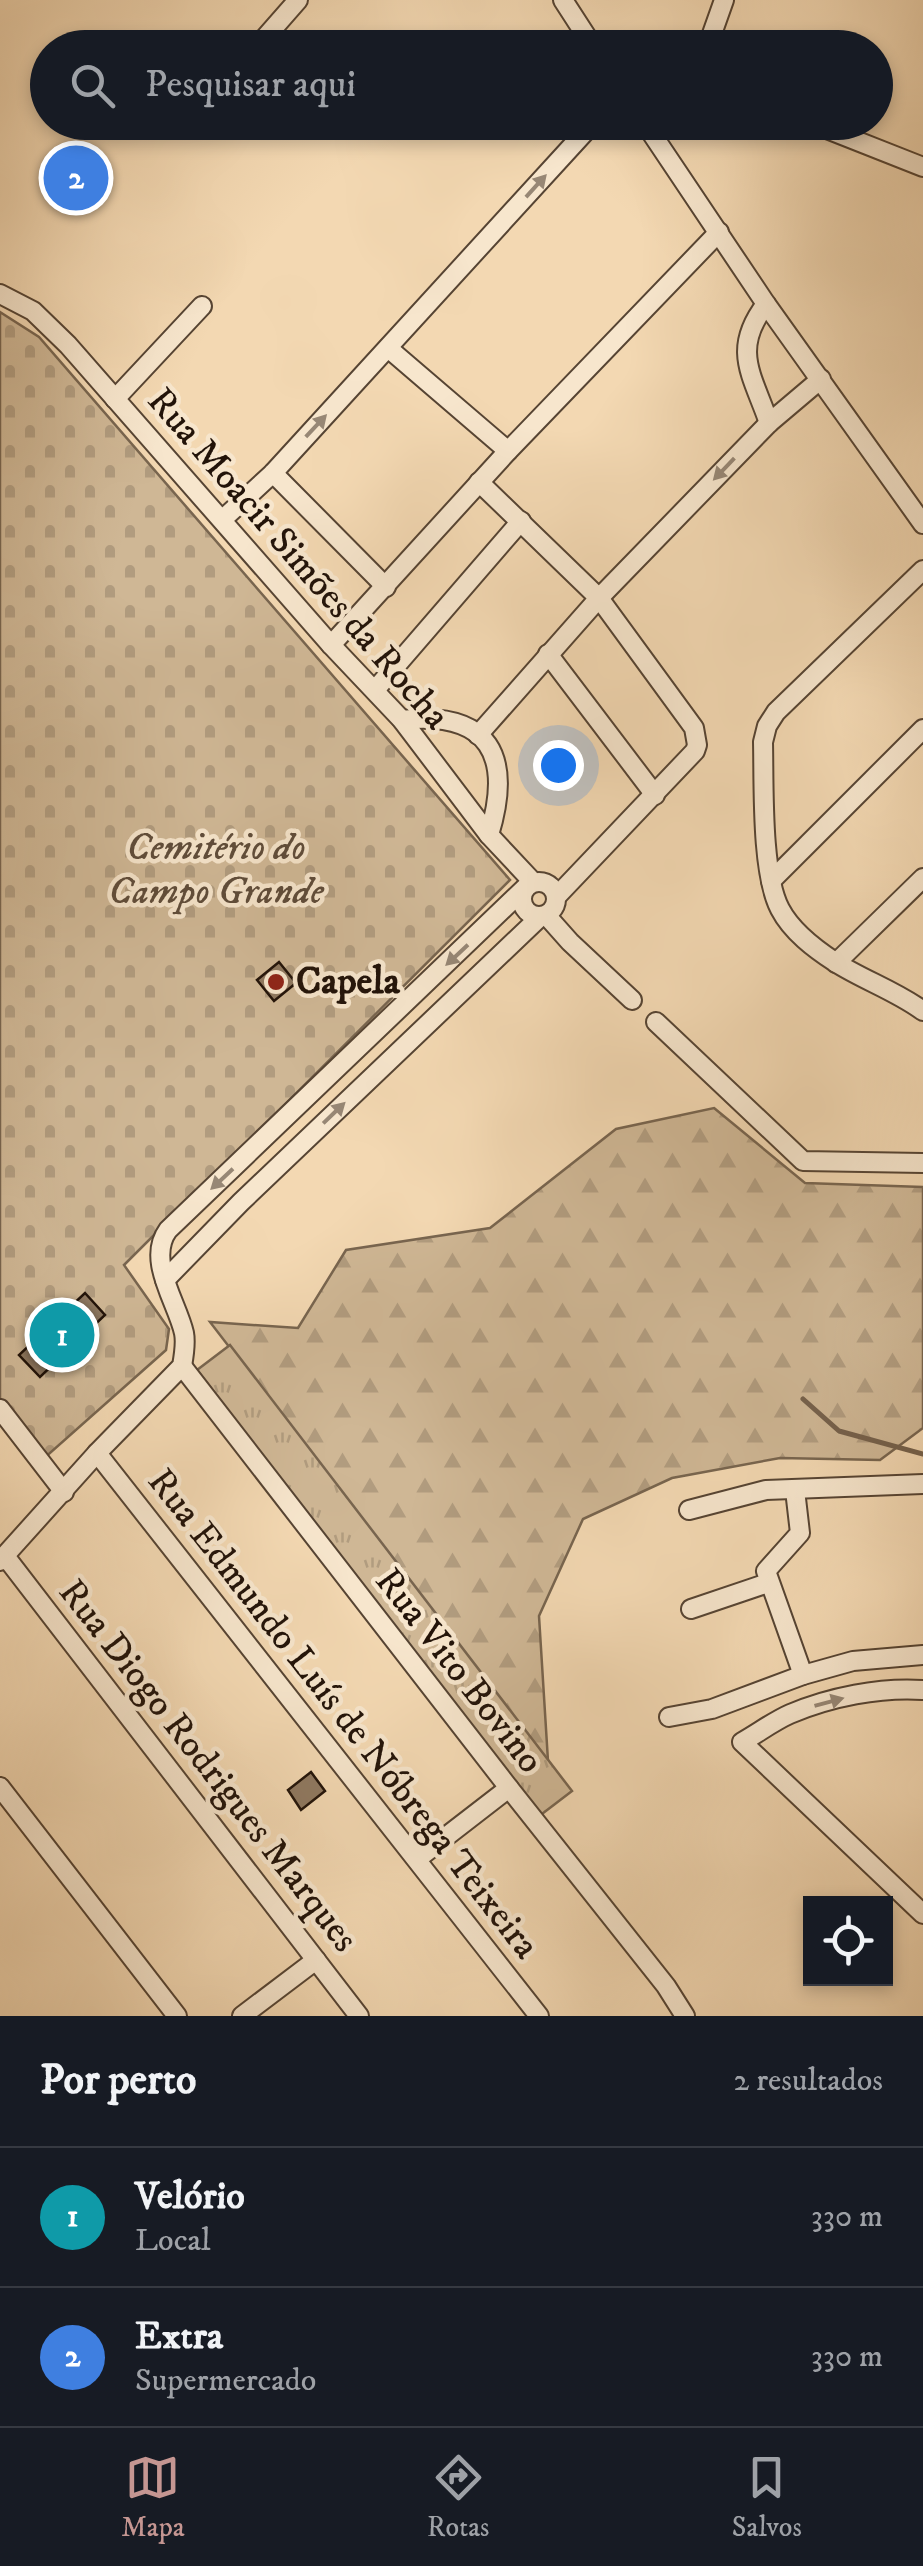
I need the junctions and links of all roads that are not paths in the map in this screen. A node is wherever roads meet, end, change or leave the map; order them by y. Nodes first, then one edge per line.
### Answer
1 (298, 0) edge
2 (563, 0) edge
3 (724, 0) edge
4 (272, 30) edge
5 (582, 30) edge
6 (714, 30) edge
7 (578, 140) edge
8 (656, 140) edge
9 (856, 140) edge
10 (923, 166) edge
11 (719, 232) junction
12 (0, 294) edge
13 (766, 304) junction
14 (202, 306) dead end
15 (388, 348) junction
16 (821, 378) junction
17 (114, 398) junction
18 (768, 422) junction
19 (508, 452) junction
20 (273, 473) junction
21 (480, 482) junction
22 (223, 520) junction
23 (521, 521) junction
24 (923, 524) edge
25 (923, 570) edge
26 (386, 587) junction
27 (599, 598) junction
28 (331, 645) junction
29 (548, 654) junction
30 (375, 690) junction
31 (402, 720) junction
32 (923, 729) edge
33 (478, 736) junction
34 (655, 796) junction
35 (489, 835) junction
36 (923, 878) edge
37 (771, 881) junction
38 (530, 884) junction
39 (556, 896) junction
40 (544, 916) junction
41 (836, 963) junction
42 (632, 1000) dead end
43 (923, 1011) edge
44 (656, 1022) dead end
45 (281, 1123) junction
46 (302, 1144) junction
47 (923, 1163) edge
48 (165, 1280) junction
49 (182, 1366) junction
50 (0, 1409) edge
51 (96, 1452) junction
52 (923, 1484) edge
53 (795, 1490) junction
54 (64, 1492) junction
55 (689, 1510) dead end
56 (2, 1558) edge
57 (768, 1583) junction
58 (691, 1610) dead end
59 (923, 1655) edge
60 (803, 1675) junction
61 (923, 1690) edge
62 (668, 1718) dead end
63 (0, 1788) edge
64 (508, 1788) junction
65 (418, 1859) junction
66 (923, 1914) edge
67 (316, 1960) junction
68 (178, 2016) edge
69 (242, 2016) edge
70 (359, 2016) edge
71 (539, 2016) edge
72 (685, 2016) edge

1 - 4 street
2 - 5 street
3 - 6 street
15 -> 7 street
8 - 11 street
9 - 10 street
11 - 13 street
11 - 19 street
12 - 17 street, Rua Moacir Simões da Rocha
13 - 16 street
13 - 18 street
14 - 17 street
15 - 19 street
20 -> 15 street
16 - 18 street
16 - 24 street
17 - 22 street, Rua Moacir Simões da Rocha
18 -> 27 street
19 - 21 street
20 - 22 street
20 - 26 street
21 - 23 street
21 - 26 street
22 - 28 street, Rua Moacir Simões da Rocha
23 - 27 street
23 - 30 street
25 - 37 street
26 - 28 street
27 - 29 street
27 - 34 street
28 - 30 street, Rua Moacir Simões da Rocha
29 - 33 street
29 - 34 street
30 - 31 street, Rua Moacir Simões da Rocha
31 - 33 street
31 - 35 street, Rua Moacir Simões da Rocha
32 - 37 street
33 - 35 street
34 - 39 street
35 - 38 street, Rua Moacir Simões da Rocha
36 - 41 street
37 - 41 street
38 - 39 street
38 - 40 street
38 -> 45 street
39 - 40 street
40 - 42 street
46 -> 40 street
41 - 43 street
44 - 47 street
45 - 46 street
45 -> 48 street
46 - 48 street
48 - 49 street
49 - 51 street
49 - 64 street, Rua Vito Bovino
50 - 54 street
51 - 54 street
51 - 65 street, Rua Edmundo Luís de Nóbrega Teixeira
52 - 53 street
53 - 55 street
53 - 57 street
54 - 56 street
56 - 67 street, Rua Diogo Rodrigues Marques
57 - 58 street
57 - 60 street
59 - 60 street
60 - 62 street
66 -> 61 street
63 - 68 street
64 - 65 street
64 - 72 street, Rua Vito Bovino
65 - 71 street, Rua Edmundo Luís de Nóbrega Teixeira
67 - 69 street
67 - 70 street, Rua Diogo Rodrigues Marques

